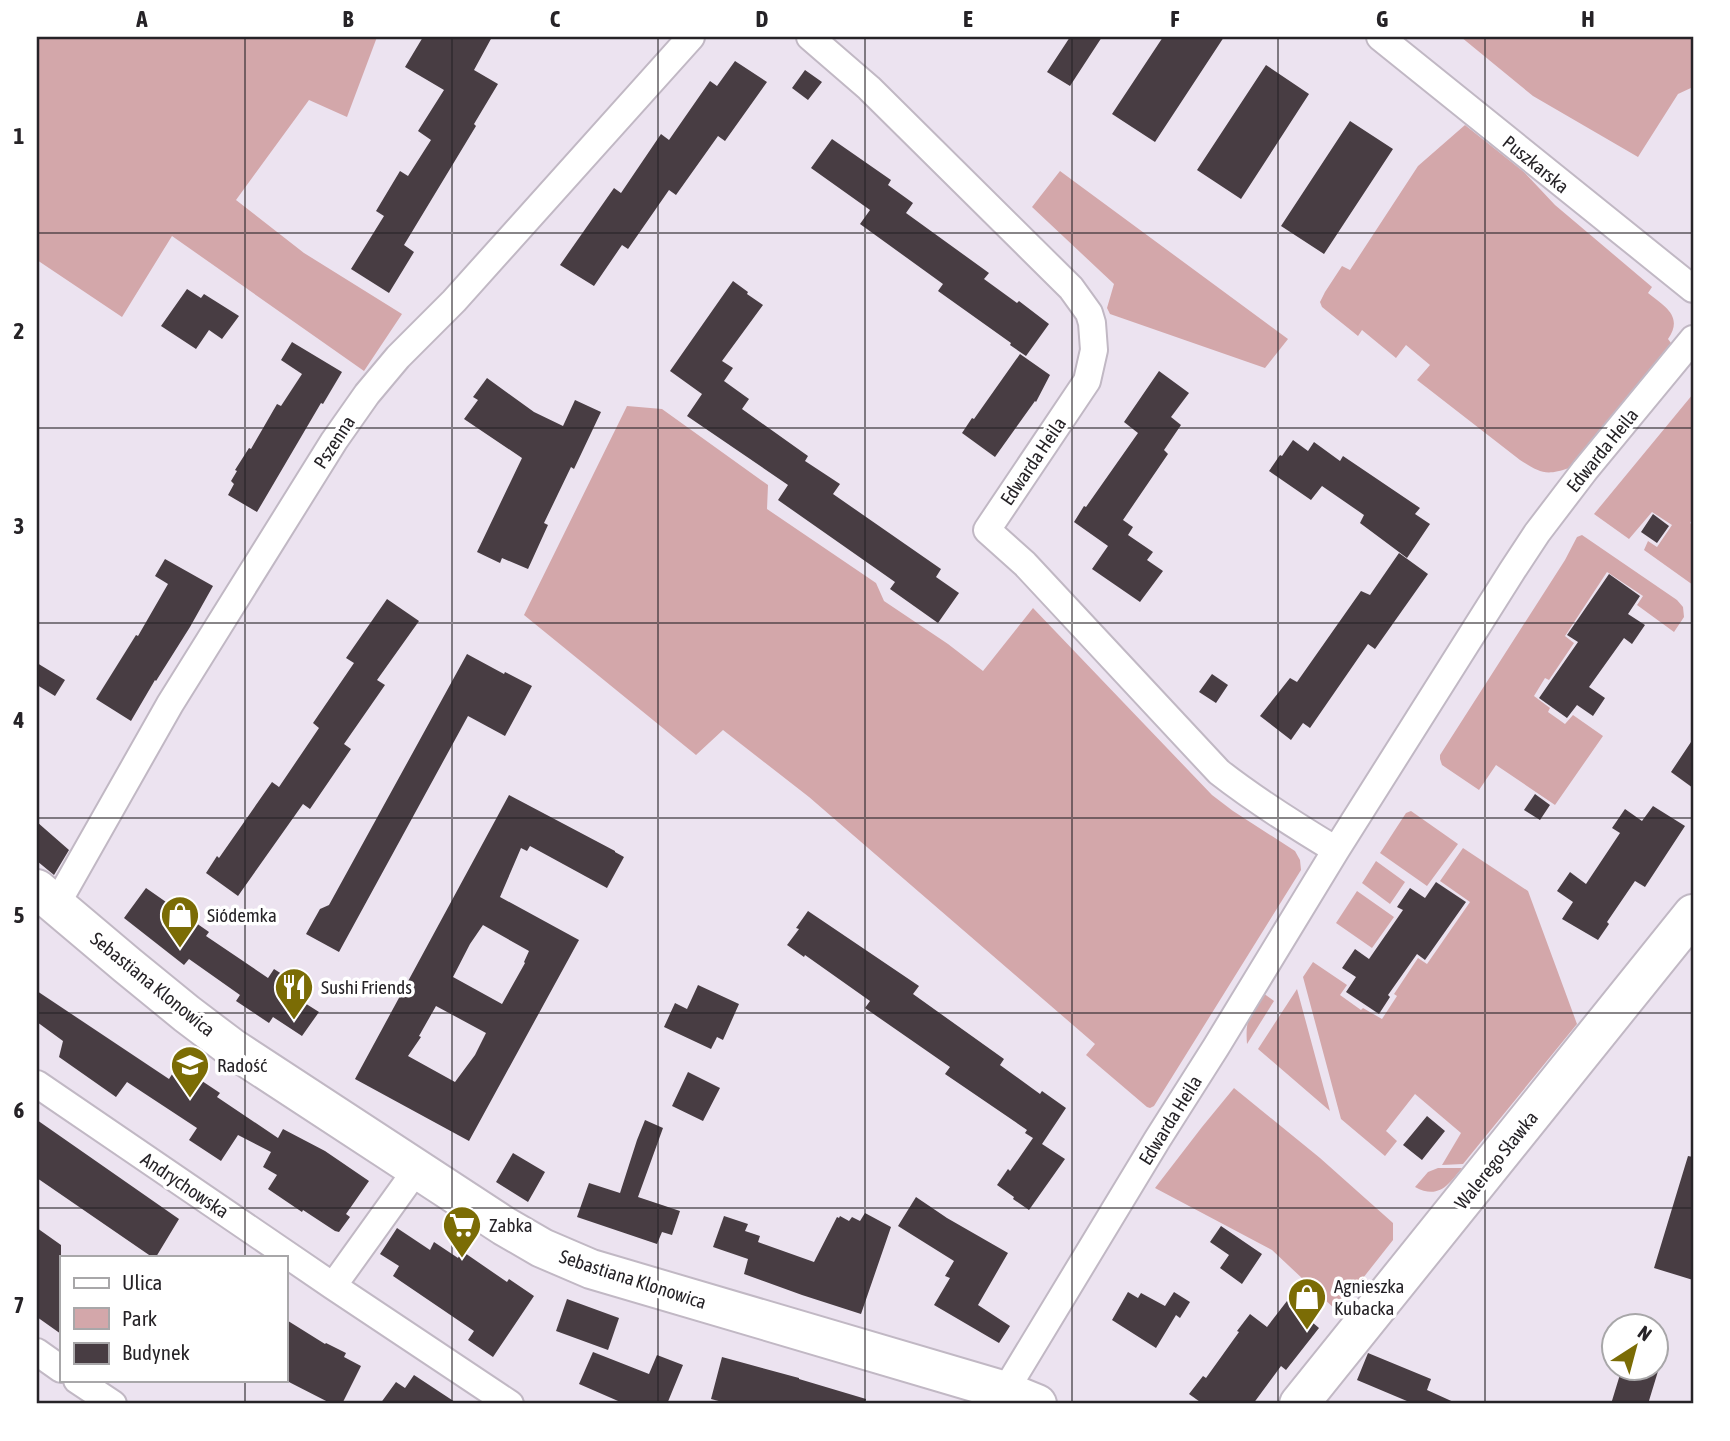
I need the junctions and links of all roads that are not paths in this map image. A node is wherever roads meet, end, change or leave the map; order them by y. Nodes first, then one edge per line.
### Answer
1 (691, 37) edge
2 (810, 37) edge
3 (1380, 37) edge
4 (1693, 289) edge
5 (1693, 339) edge
6 (1336, 850) junction
7 (46, 896) edge
8 (1693, 914) edge
9 (37, 1084) edge
10 (417, 1169) junction
11 (334, 1286) junction
12 (37, 1352) edge
13 (60, 1368) edge
14 (80, 1382) edge
15 (1021, 1397) edge
16 (113, 1404) edge
17 (510, 1404) edge
18 (1299, 1404) edge

1 - 7 street, Pszenna
2 - 6 street, Edwarda Heila
3 - 4 street, Puszkarska
5 - 6 street, Edwarda Heila
6 - 15 street, Edwarda Heila
7 - 10 street, Sebastiana Klonowica
8 - 18 street, Walerego Sławka
9 - 11 street, Andrychowska
10 - 11 street
10 - 15 street, Sebastiana Klonowica
11 - 17 street, Andrychowska
12 - 13 street
14 - 16 street

